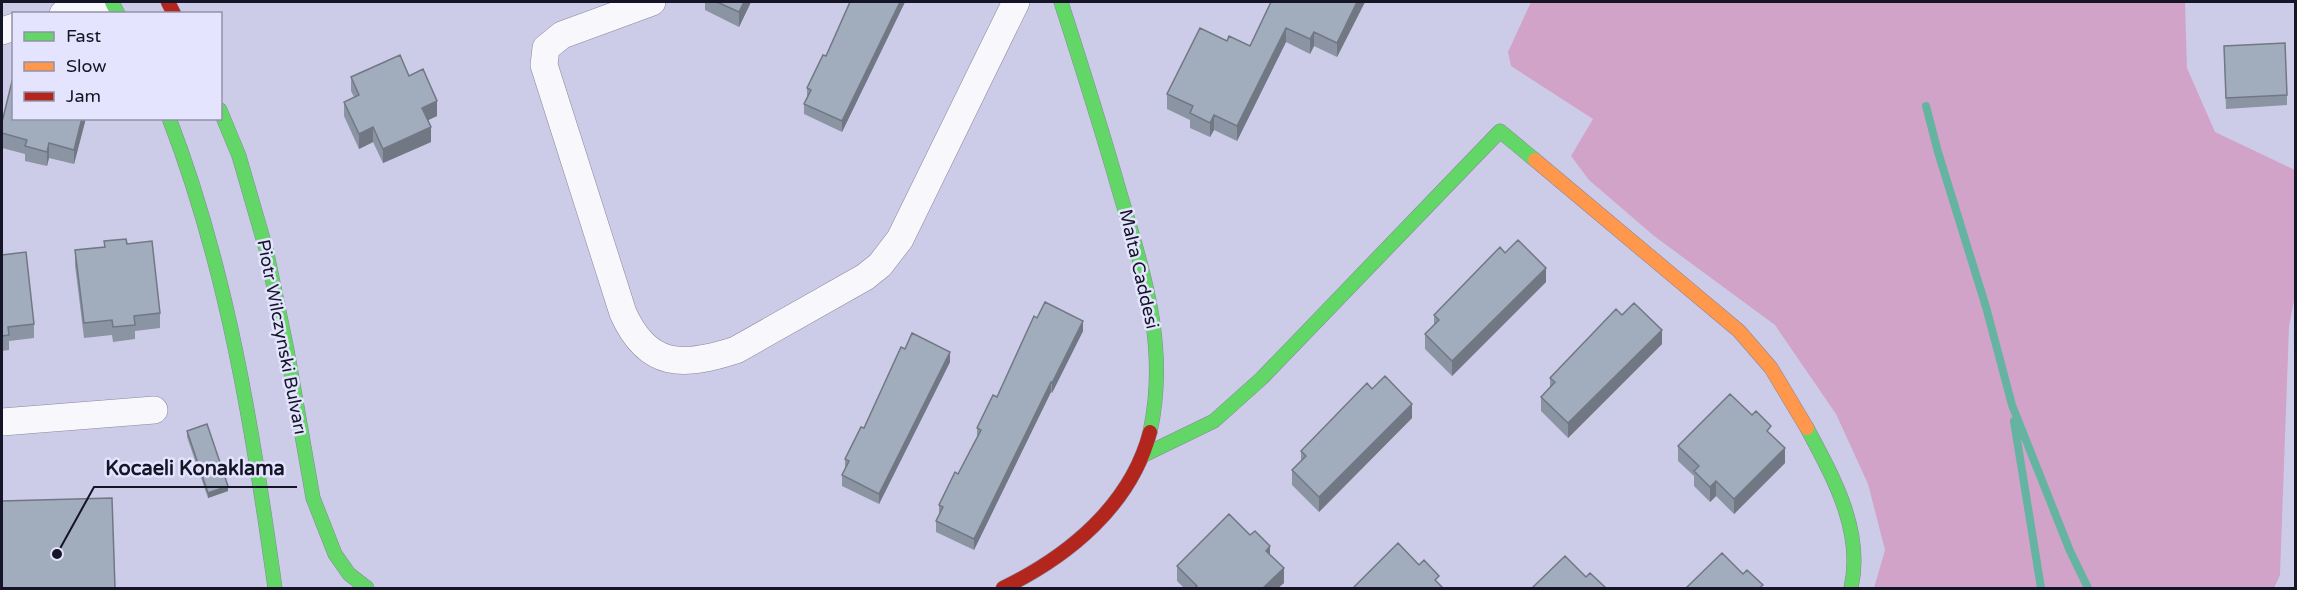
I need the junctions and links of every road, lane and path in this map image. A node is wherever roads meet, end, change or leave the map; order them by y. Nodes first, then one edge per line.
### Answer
1 (105, 2) edge
2 (652, 2) edge
3 (1016, 2) edge
4 (1061, 2) edge
5 (70, 12) edge
6 (222, 115) edge
7 (170, 120) edge
8 (154, 410) dead end
9 (2, 422) edge
10 (1144, 455) junction
11 (346, 586) dead end
12 (275, 588) edge
13 (365, 588) edge
14 (1003, 588) edge
15 (1851, 588) edge

1 - 5 street
2 - 3 street
4 - 10 main road, Malta Caddesi
6 - 13 main road, Piotr Wilczynski Bulvarı
7 - 12 main road
8 - 9 street
10 - 14 main road, Malta Caddesi
10 - 15 main road
11 - 13 main road, Piotr Wilczynski Bulvarı

